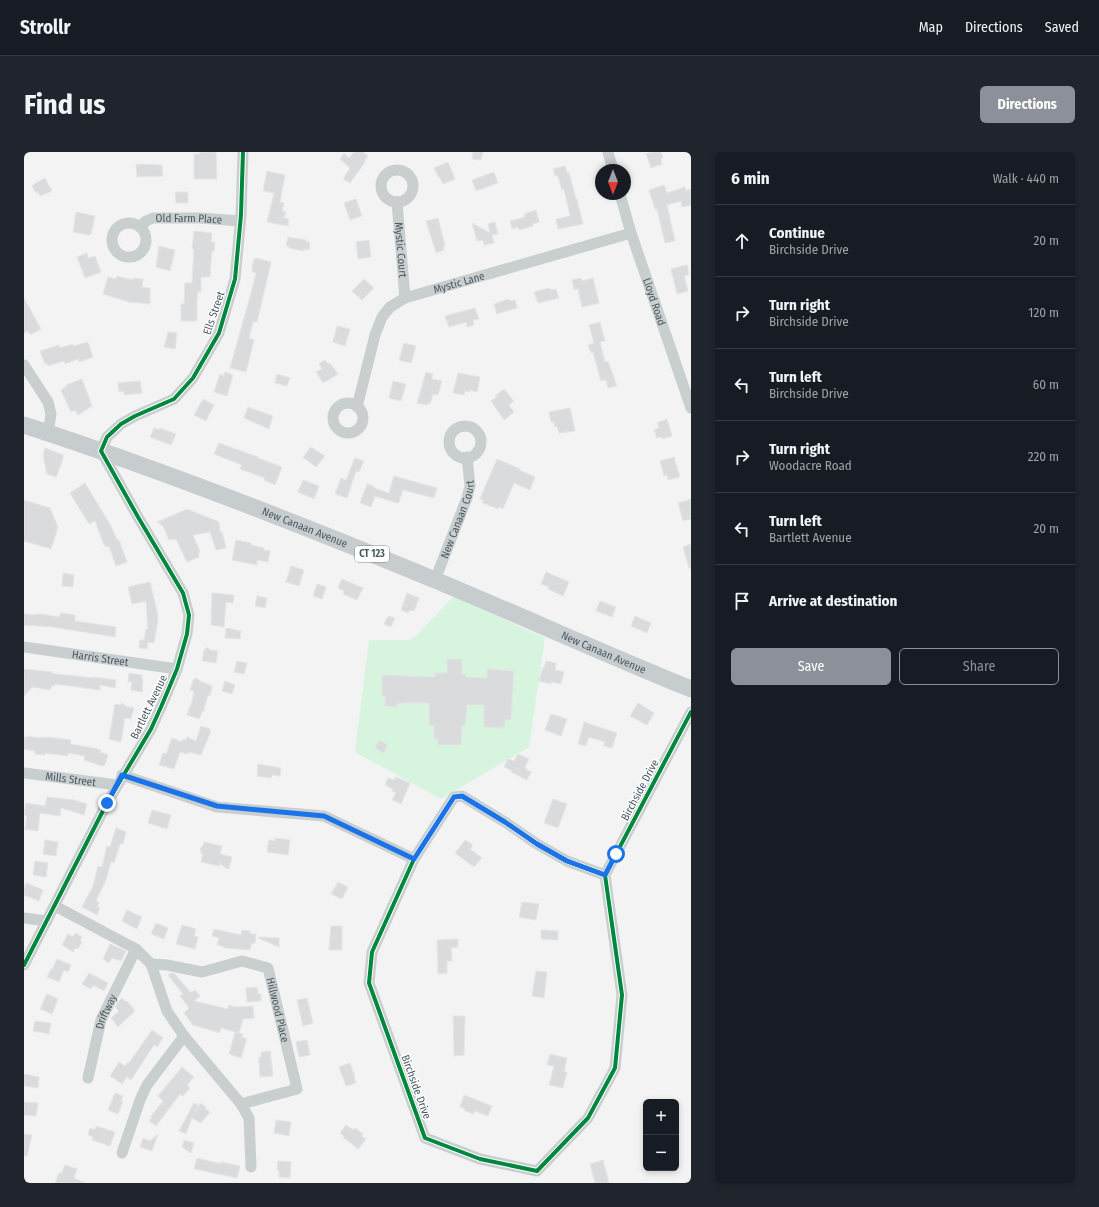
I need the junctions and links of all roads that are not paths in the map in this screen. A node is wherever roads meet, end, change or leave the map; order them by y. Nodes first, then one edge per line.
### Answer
1 (243, 152) edge
2 (608, 152) edge
3 (611, 164) edge
4 (622, 200) edge
5 (397, 202) dead end
6 (240, 221) junction
7 (140, 227) dead end
8 (631, 233) junction
9 (405, 298) junction
10 (24, 365) edge
11 (357, 407) dead end
12 (691, 408) edge
13 (24, 425) edge
14 (48, 433) junction
15 (101, 451) junction
16 (467, 457) dead end
17 (436, 580) junction
18 (24, 647) edge
19 (177, 669) junction
20 (691, 689) edge
21 (691, 712) edge
22 (24, 773) edge
23 (120, 780) junction
24 (414, 859) junction
25 (605, 875) junction
26 (55, 906) junction
27 (24, 918) edge
28 (47, 921) junction
29 (136, 949) junction
30 (151, 964) junction
31 (24, 965) edge
32 (184, 1036) junction
33 (88, 1078) dead end
34 (241, 1104) junction
35 (122, 1153) dead end
36 (251, 1167) dead end

1 - 6 street, Ells Street
2 - 3 street
4 - 8 street, Lloyd Road
5 - 9 street, Mystic Court
6 - 7 street, Old Farm Place
6 - 15 street, Ells Street
8 - 9 street, Mystic Lane
8 - 12 street, Lloyd Road
9 - 11 street, Mystic Lane
10 - 14 street
13 - 14 main road, New Canaan Avenue / CT 123
14 - 15 main road, New Canaan Avenue / CT 123
15 - 17 main road, New Canaan Avenue / CT 123
15 - 19 street, Bartlett Avenue
16 - 17 street, New Canaan Court
17 - 20 main road, New Canaan Avenue / CT 123
18 - 19 street, Harris Street
19 - 23 street, Bartlett Avenue
21 - 25 street, Birchside Drive
22 - 23 street, Mills Street
23 - 24 street, Mills Street
23 - 26 street, Bartlett Avenue
24 - 25 street, Birchside Drive
24 - 25 street, Birchside Drive
26 - 28 street, Bartlett Avenue
26 - 29 street
27 - 28 street
28 - 31 street, Bartlett Avenue
29 - 30 street
29 - 33 street, Driftway
30 - 32 street
30 - 34 street, Hillwood Place
32 - 34 street
32 - 35 street
34 - 36 street

